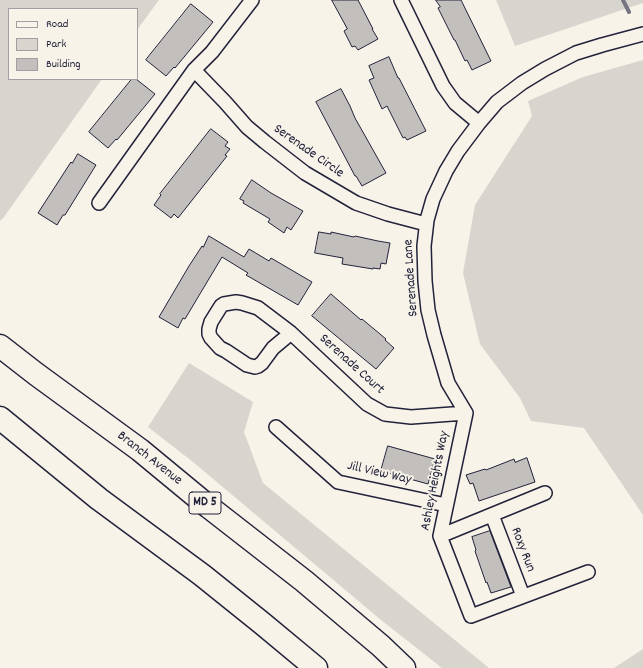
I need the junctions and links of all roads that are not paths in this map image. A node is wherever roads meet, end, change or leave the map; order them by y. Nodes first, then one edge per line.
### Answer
1 (252, 0) edge
2 (401, 0) edge
3 (643, 34) edge
4 (194, 70) junction
5 (479, 123) junction
6 (98, 203) dead end
7 (426, 224) junction
8 (291, 333) junction
9 (0, 346) edge
10 (466, 413) junction
11 (0, 418) edge
12 (276, 427) dead end
13 (545, 493) dead end
14 (446, 506) junction
15 (492, 515) junction
16 (440, 536) junction
17 (588, 572) dead end
18 (523, 596) junction
19 (316, 668) edge
20 (404, 668) edge

1 - 4 street
2 - 5 street
3 - 5 street, Serenade Lane
4 - 6 street
4 - 7 street, Serenade Circle
5 - 7 street, Serenade Lane
7 - 10 street, Serenade Lane
8 - 8 street, Serenade Court
8 - 10 street, Serenade Court
9 - 20 highway, Branch Avenue / MD 5
10 - 14 street, Ashley Heights Way
11 - 19 highway
12 - 14 street, Jill View Way
13 - 15 street
14 - 16 street, Ashley Heights Way
15 - 16 street
15 - 18 street, Roxy Run
16 - 18 street, Ashley Heights Way
17 - 18 street, Ashley Heights Way

